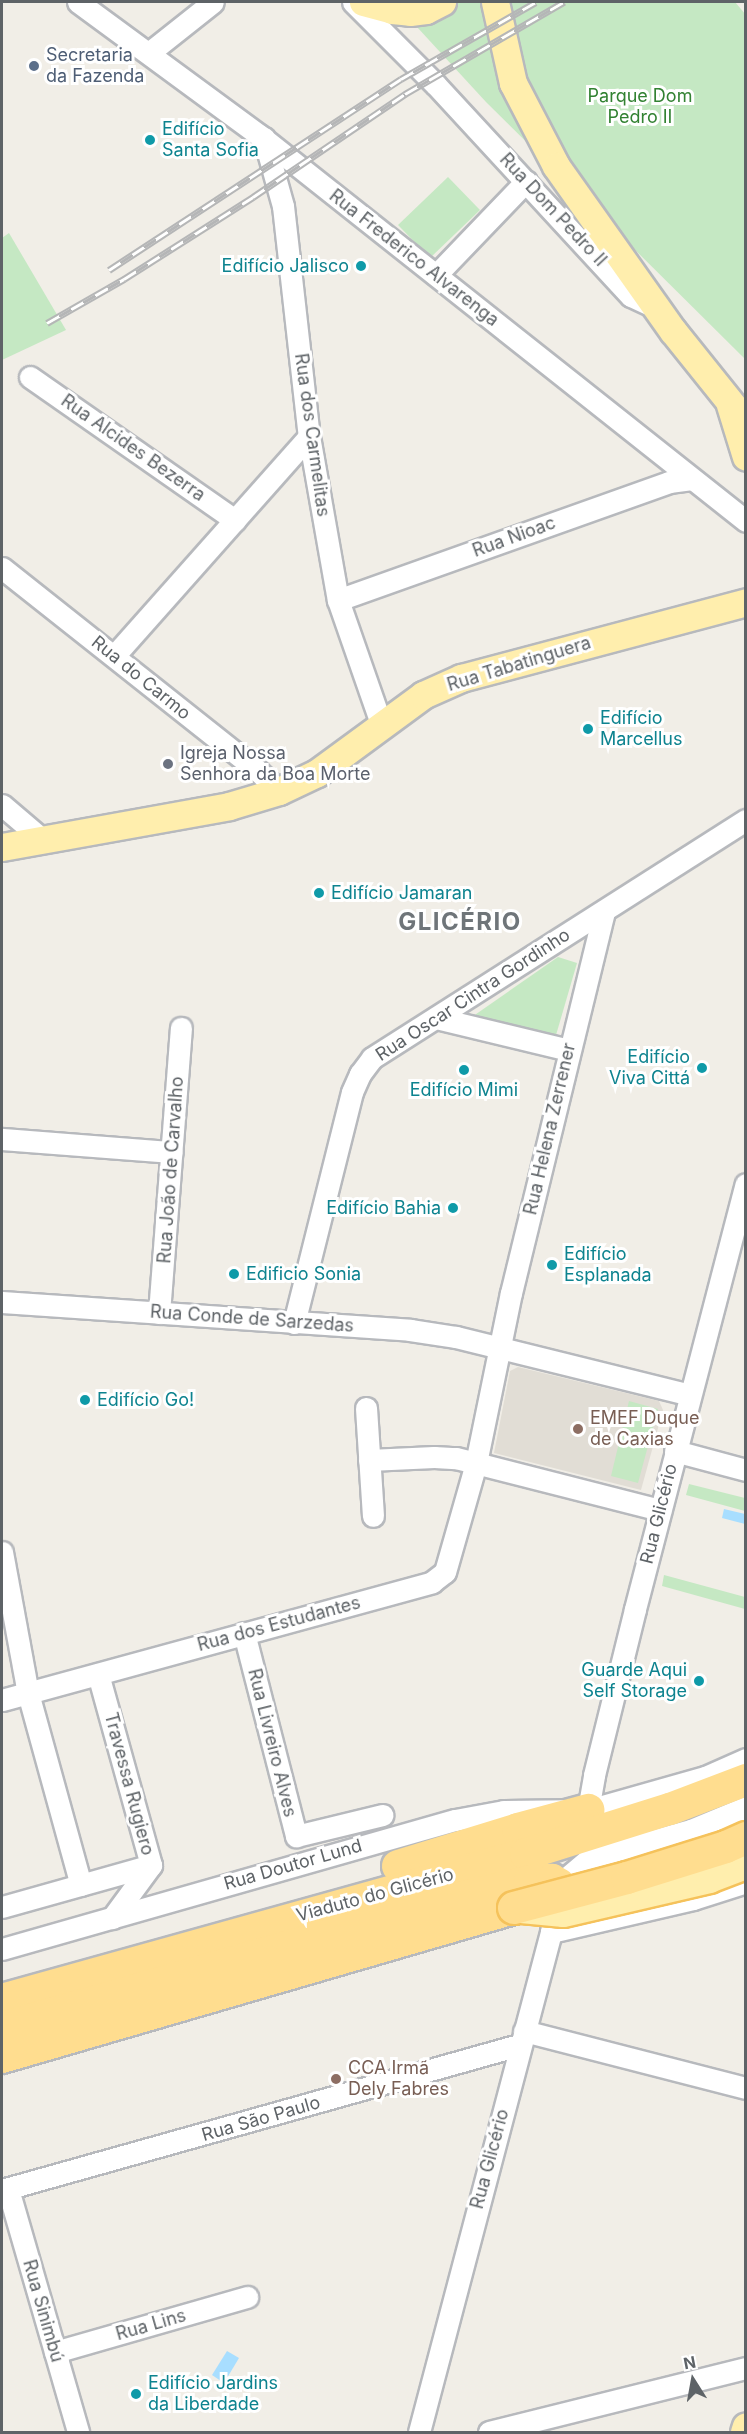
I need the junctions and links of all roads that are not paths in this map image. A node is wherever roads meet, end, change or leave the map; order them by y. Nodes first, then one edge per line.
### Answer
1 (78, 2) edge
2 (213, 2) edge
3 (353, 2) edge
4 (363, 2) edge
5 (442, 2) edge
6 (495, 2) edge
7 (150, 52) junction
8 (264, 138) junction
9 (526, 181) junction
10 (436, 275) junction
11 (657, 308) junction
12 (30, 377) dead end
13 (728, 401) junction
14 (746, 422) edge
15 (309, 436) junction
16 (746, 457) edge
17 (692, 479) junction
18 (235, 520) junction
19 (746, 521) edge
20 (2, 568) edge
21 (338, 600) junction
22 (746, 602) edge
23 (114, 656) junction
24 (382, 726) junction
25 (279, 791) junction
26 (2, 805) edge
27 (746, 820) edge
28 (44, 840) junction
29 (2, 847) edge
30 (604, 910) junction
31 (436, 1018) junction
32 (182, 1028) dead end
33 (569, 1050) junction
34 (2, 1139) edge
35 (172, 1152) junction
36 (746, 1184) edge
37 (2, 1302) edge
38 (159, 1313) junction
39 (294, 1323) junction
40 (500, 1348) junction
41 (690, 1395) junction
42 (366, 1408) dead end
43 (675, 1451) junction
44 (369, 1460) junction
45 (476, 1463) junction
46 (746, 1470) edge
47 (660, 1510) junction
48 (373, 1516) dead end
49 (2, 1552) edge
50 (244, 1633) junction
51 (98, 1674) junction
52 (28, 1694) junction
53 (2, 1700) edge
54 (746, 1760) edge
55 (746, 1780) edge
56 (746, 1807) edge
57 (588, 1810) junction
58 (383, 1815) dead end
59 (746, 1838) edge
60 (152, 1865) junction
61 (746, 1865) edge
62 (555, 1882) junction
63 (746, 1882) edge
64 (81, 1885) junction
65 (2, 1907) edge
66 (514, 1908) junction
67 (112, 1918) junction
68 (551, 1932) junction
69 (2, 1949) edge
70 (2, 1978) edge
71 (2, 2000) edge
72 (2, 2028) edge
73 (522, 2038) junction
74 (2, 2057) edge
75 (746, 2088) edge
76 (5, 2189) edge
77 (248, 2297) dead end
78 (55, 2352) junction
79 (746, 2368) edge
80 (746, 2426) edge
81 (78, 2433) edge
82 (419, 2433) edge
83 (489, 2433) edge
84 (744, 2433) edge

1 - 7 street, Rua Frederico Alvarenga
2 - 7 street
3 - 9 street, Rua Dom Pedro II
4 - 5 main road
6 - 11 main road
7 - 8 street, Rua Frederico Alvarenga
8 - 10 street, Rua Frederico Alvarenga
8 - 15 street, Rua dos Carmelitas
9 - 10 street
9 - 11 street, Rua Dom Pedro II
10 - 17 street, Rua Frederico Alvarenga
11 - 13 main road, Rua Dom Pedro II
12 - 18 street, Rua Alcides Bezerra
13 - 14 main road, Rua Dom Pedro II
13 - 16 main road
15 - 18 street
15 - 21 street, Rua dos Carmelitas
17 - 19 street, Rua Frederico Alvarenga
17 - 21 street, Rua Nioac
18 - 23 street
20 - 23 street, Rua do Carmo
21 - 24 street, Rua dos Carmelitas
22 - 24 main road, Rua Tabatinguera
23 - 25 street, Rua do Carmo
24 - 25 main road, Rua Tabatinguera
25 - 28 main road, Rua Tabatinguera
26 - 28 street
27 - 30 street, Rua Oscar Cintra Gordinho
28 - 29 main road, Rua Tabatinguera
30 - 31 street, Rua Oscar Cintra Gordinho
30 - 33 street, Rua Helena Zerrener
31 - 33 street
31 - 39 street, Rua Oscar Cintra Gordinho
32 - 35 street, Rua João de Carvalho
33 - 40 street, Rua Helena Zerrener
34 - 35 street
35 - 38 street, Rua João de Carvalho
36 - 41 street, Rua Glicério
37 - 38 street, Rua Conde de Sarzedas
38 - 39 street, Rua Conde de Sarzedas
39 - 40 street, Rua Conde de Sarzedas
40 - 41 street, Rua Conde de Sarzedas
40 - 45 street, Rua Helena Zerrener
41 - 43 street, Rua Glicério
42 - 44 street
43 - 46 street
43 - 47 street, Rua Glicério
44 - 45 street
44 - 48 street
45 - 47 street
45 - 50 street, Rua dos Estudantes
47 - 57 street, Rua Glicério
49 - 52 street
50 - 51 street, Rua dos Estudantes
50 - 58 street, Rua Livreiro Alves
51 - 52 street, Rua dos Estudantes
51 - 60 street, Travessa Rugiero
52 - 53 street, Rua dos Estudantes
52 - 64 street
54 - 57 street, Rua Doutor Lund
55 - 71 highway, Viaduto do Glicério
56 - 62 street
57 - 67 street, Rua Doutor Lund
57 - 70 highway
59 - 66 highway, bridge
60 - 64 street
60 - 67 street, Travessa Rugiero
61 - 66 main road, bridge
62 - 68 street, Rua Glicério
62 - 72 highway
63 - 68 street
64 - 65 street
66 - 74 highway
67 - 69 street, Rua Doutor Lund
68 - 73 street, Rua Glicério
73 - 75 street
73 - 76 street, Rua São Paulo
73 - 82 street, Rua Glicério
76 - 78 street, Rua Sinimbú
77 - 78 street, Rua Lins
78 - 81 street, Rua Sinimbú
79 - 83 street
80 - 84 main road

